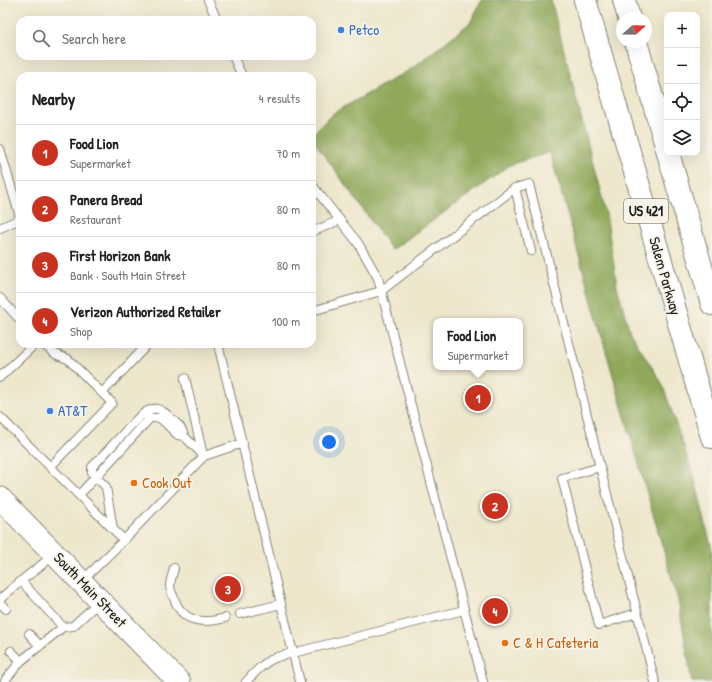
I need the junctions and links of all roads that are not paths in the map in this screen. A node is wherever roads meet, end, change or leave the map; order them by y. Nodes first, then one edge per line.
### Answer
1 (208, 0) edge
2 (585, 0) edge
3 (624, 0) edge
4 (627, 12) edge
5 (215, 16) edge
6 (638, 48) edge
7 (235, 60) edge
8 (240, 72) edge
9 (664, 139) edge
10 (0, 148) edge
11 (669, 156) edge
12 (515, 188) junction
13 (316, 190) edge
14 (16, 204) edge
15 (16, 220) edge
16 (340, 220) junction
17 (0, 228) edge
18 (316, 230) edge
19 (531, 251) dead end
20 (381, 291) junction
21 (0, 298) edge
22 (712, 304) edge
23 (316, 309) edge
24 (16, 316) edge
25 (31, 348) edge
26 (48, 348) edge
27 (144, 348) edge
28 (219, 348) edge
29 (0, 377) edge
30 (185, 378) dead end
31 (102, 393) junction
32 (0, 416) edge
33 (711, 434) edge
34 (243, 443) junction
35 (204, 456) junction
36 (50, 467) junction
37 (600, 467) junction
38 (96, 477) junction
39 (79, 495) junction
40 (0, 498) edge
41 (113, 529) junction
42 (124, 540) junction
43 (55, 554) junction
44 (174, 568) dead end
45 (21, 581) junction
46 (82, 582) junction
47 (0, 599) edge
48 (100, 600) junction
49 (281, 604) junction
50 (464, 610) junction
51 (637, 613) junction
52 (240, 614) dead end
53 (225, 618) dead end
54 (63, 627) junction
55 (29, 634) dead end
56 (40, 646) junction
57 (11, 651) dead end
58 (293, 653) junction
59 (21, 662) junction
60 (5, 682) edge
61 (179, 682) edge
62 (246, 682) edge
63 (300, 682) edge
64 (482, 682) edge
65 (655, 682) edge

1 - 5 lane
2 - 33 main road, Salem Parkway / US 421
3 - 4 main road
6 - 9 main road
7 - 8 lane
10 - 14 lane
11 - 22 main road, US 421
12 - 19 lane
12 - 20 lane
12 - 37 lane
13 - 16 lane
15 - 17 lane
16 - 18 lane
16 - 20 lane
20 - 23 lane
20 - 50 lane
21 - 24 lane
25 - 29 lane
26 - 31 lane
27 - 31 lane
28 - 34 lane
30 - 35 lane
31 - 36 lane
32 - 36 lane
34 - 35 lane
34 - 49 lane
35 - 38 lane
35 - 42 lane
36 - 39 lane
37 - 51 lane
37 - 51 lane
38 - 39 lane
38 - 41 lane
39 - 41 lane
40 - 43 main road, South Main Street
41 - 42 lane
42 - 46 lane
43 - 45 lane
43 - 46 main road, South Main Street
44 - 53 lane
45 - 47 lane
45 - 54 lane
46 - 48 main road, South Main Street
48 - 54 lane
48 - 61 main road, South Main Street
49 - 52 lane
49 - 58 lane
50 - 58 lane
50 - 64 lane
51 - 65 lane
54 - 56 lane
55 - 56 lane
56 - 59 lane
57 - 59 lane
58 - 62 lane
58 - 63 lane
59 - 60 lane

